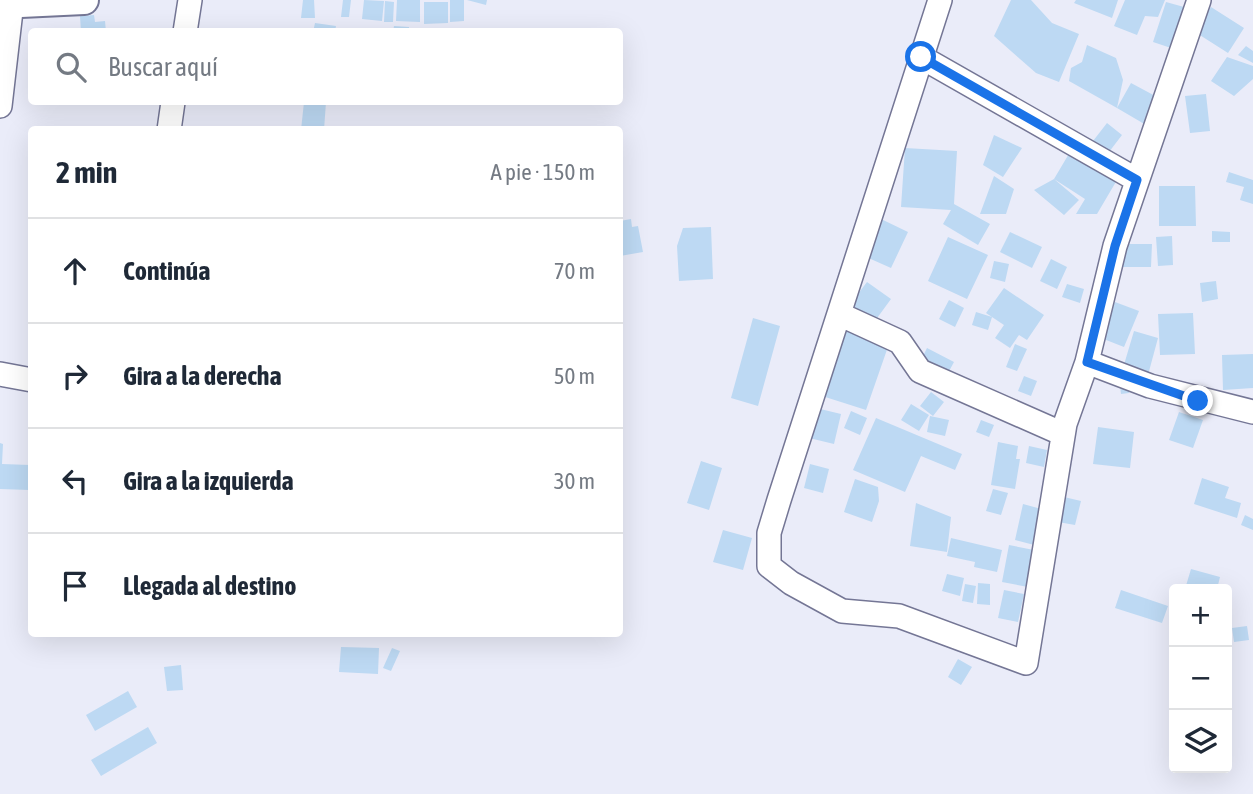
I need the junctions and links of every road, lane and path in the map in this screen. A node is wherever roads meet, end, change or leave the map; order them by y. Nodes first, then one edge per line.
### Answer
1 (84, 0) edge
2 (190, 0) edge
3 (940, 0) edge
4 (1199, 0) edge
5 (6, 3) edge
6 (186, 28) edge
7 (921, 57) junction
8 (173, 105) edge
9 (0, 106) edge
10 (170, 126) edge
11 (1137, 180) junction
12 (839, 314) junction
13 (1087, 362) junction
14 (0, 374) edge
15 (28, 379) edge
16 (1253, 412) edge
17 (1063, 434) junction

1 - 5 street
2 - 6 street
3 - 7 street
4 - 11 street
5 - 9 street
7 - 11 street
7 - 12 street
8 - 10 street
11 - 13 street
12 - 17 street
12 - 17 street
13 - 16 street
13 - 17 street
14 - 15 street

